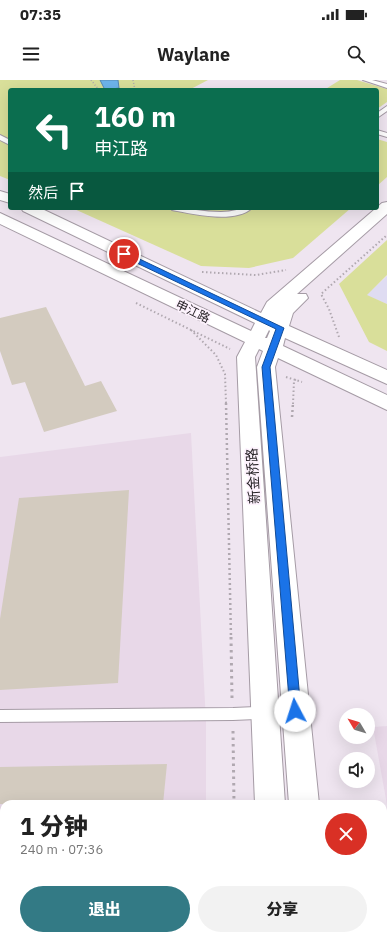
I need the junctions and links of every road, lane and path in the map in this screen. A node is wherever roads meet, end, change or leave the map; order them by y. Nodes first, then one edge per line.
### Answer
1 (91, 80) edge
2 (366, 80) edge
3 (387, 86) edge
4 (97, 88) edge
5 (387, 108) edge
6 (379, 114) edge
7 (387, 206) edge
8 (32, 210) edge
9 (189, 210) edge
10 (245, 210) edge
11 (0, 218) edge
12 (387, 220) edge
13 (387, 234) edge
14 (290, 269) dead end
15 (198, 272) dead end
16 (191, 330) dead end
17 (268, 334) junction
18 (340, 337) dead end
19 (216, 343) dead end
20 (209, 349) junction
21 (387, 378) edge
22 (294, 381) dead end
23 (293, 396) dead end
24 (387, 403) edge
25 (295, 711) junction
26 (264, 712) junction
27 (233, 714) junction
28 (0, 716) edge
29 (234, 800) edge
30 (270, 800) edge
31 (304, 800) edge

1 - 4 path
2 - 3 lane
5 - 6 lane
7 - 17 street, 新金桥路
8 - 17 street, 申江路
9 - 10 lane
11 - 17 street, 申江路
12 - 17 street, 新金桥路
13 - 18 path
14 - 15 path
16 - 20 path
17 - 21 street, 申江路
17 - 24 street, 申江路
17 - 25 street, 新金桥路
17 - 26 street, 新金桥路
19 - 20 path
20 - 27 path
22 - 23 path
25 - 26 lane
25 - 31 street, 新金桥路
26 - 27 lane
26 - 30 street, 新金桥路
27 - 28 lane
27 - 29 path

